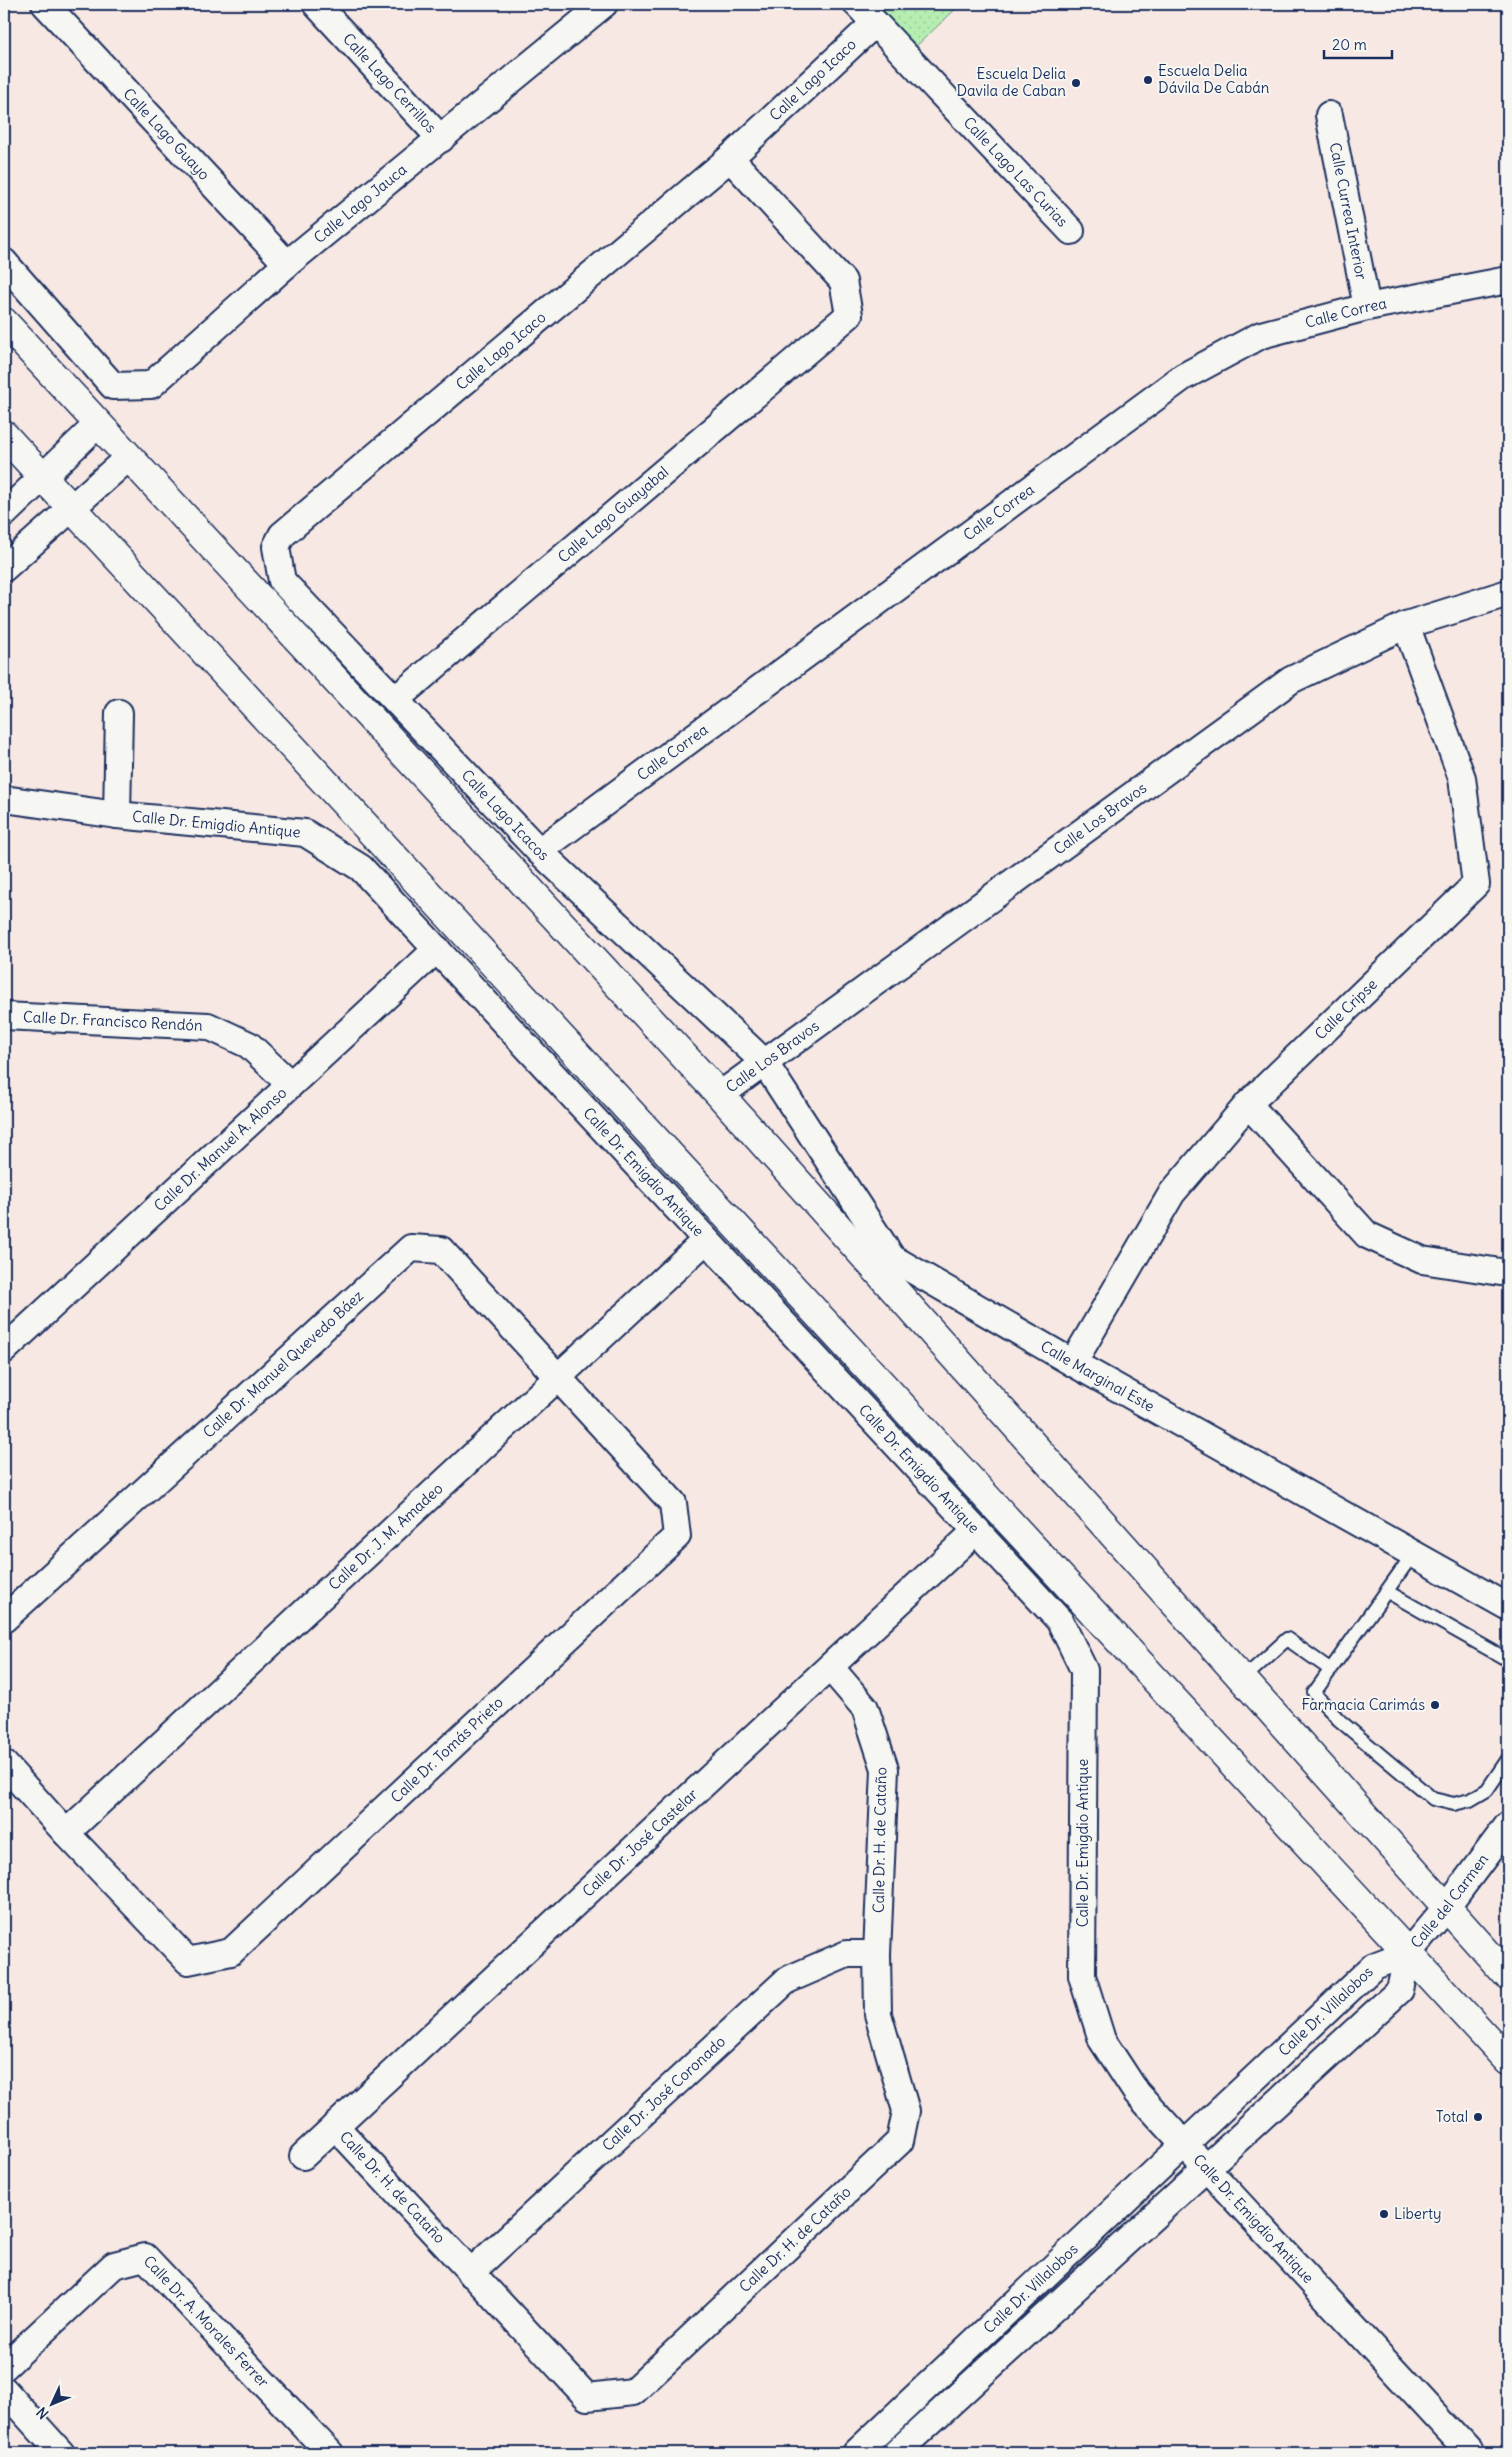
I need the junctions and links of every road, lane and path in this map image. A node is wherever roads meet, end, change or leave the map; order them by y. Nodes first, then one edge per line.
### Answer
1 (45, 4) edge
2 (316, 4) edge
3 (857, 4) edge
4 (598, 6) edge
5 (875, 23) junction
6 (1329, 115) dead end
7 (442, 140) junction
8 (730, 158) junction
9 (1071, 231) dead end
10 (4, 262) edge
11 (287, 264) junction
12 (1508, 280) edge
13 (1367, 307) junction
14 (4, 322) edge
15 (98, 424) junction
16 (4, 434) edge
17 (129, 457) junction
18 (43, 477) junction
19 (72, 508) junction
20 (4, 514) edge
21 (276, 547) joint
22 (4, 568) edge
23 (1508, 593) edge
24 (1406, 625) junction
25 (396, 699) junction
26 (119, 713) dead end
27 (4, 799) edge
28 (117, 815) junction
29 (539, 851) junction
30 (437, 949) junction
31 (6, 1023) edge
32 (764, 1062) junction
33 (290, 1084) junction
34 (720, 1095) junction
35 (1248, 1104) junction
36 (706, 1240) junction
37 (1507, 1273) edge
38 (4, 1350) edge
39 (1074, 1363) junction
40 (559, 1377) junction
41 (977, 1530) junction
42 (1413, 1554) junction
43 (1386, 1591) junction
44 (1508, 1607) edge
45 (4, 1619) edge
46 (1508, 1660) edge
47 (830, 1667) junction
48 (1331, 1670) junction
49 (1243, 1680) junction
50 (1508, 1760) edge
51 (4, 1764) edge
52 (1508, 1825) edge
53 (66, 1834) junction
54 (1446, 1908) junction
55 (1408, 1953) junction
56 (877, 1954) junction
57 (1508, 1976) edge
58 (1508, 2061) edge
59 (335, 2126) junction
60 (1186, 2144) junction
61 (303, 2156) dead end
62 (1207, 2167) junction
63 (470, 2272) junction
64 (4, 2367) edge
65 (4, 2390) edge
66 (61, 2453) edge
67 (330, 2453) edge
68 (856, 2453) edge
69 (896, 2453) edge
70 (1470, 2453) edge

1 - 11 street, Calle Lago Guayo
2 - 7 street, Calle Lago Cerrillos
3 - 5 street, Calle Lago Las Curias
4 - 7 street, Calle Lago Jauca
5 - 8 street, Calle Lago Icaco
5 - 9 street, Calle Lago Las Curias
6 - 13 street, Calle Currea Interior
7 - 11 street, Calle Lago Jauca
8 - 21 street, Calle Lago Icaco
8 - 25 street, Calle Lago Guayabal
10 - 11 street, Calle Lago Jauca
12 - 13 street, Calle Correa
13 - 29 street, Calle Correa
14 - 15 street
15 - 17 street
15 - 18 street
16 - 18 street
17 - 19 street
17 - 34 street
18 - 19 street
18 - 20 street
19 - 22 street
19 - 55 street
21 - 25 street, Calle Lago Icacos
23 - 24 street, Calle Los Bravos
24 - 32 street, Calle Los Bravos
24 - 35 street, Calle Cripse
25 - 29 street, Calle Lago Icacos
26 - 28 street
27 - 28 street, Calle Dr. Emigdio Antique
28 - 30 street, Calle Dr. Emigdio Antique
29 - 32 street, Calle Lago Icacos
30 - 33 street, Calle Dr. Manuel A. Alonso
30 - 36 street, Calle Dr. Emigdio Antique
31 - 33 street, Calle Dr. Francisco Rendón
32 - 34 street, Calle Los Bravos
32 - 39 street, Calle Marginal Este
33 - 38 street, Calle Dr. Manuel A. Alonso
34 - 49 street
35 - 37 street
35 - 39 street, Calle Cripse
36 - 40 street, Calle Dr. J. M. Amadeo
36 - 41 street, Calle Dr. Emigdio Antique
39 - 42 street, Calle Marginal Este
40 - 45 street, Calle Dr. Manuel Quevedo Báez
40 - 53 street, Calle Dr. J. M. Amadeo
40 - 53 street, Calle Dr. Tomás Prieto
41 - 47 street, Calle Dr. José Castelar
41 - 60 street, Calle Dr. Emigdio Antique
42 - 43 lane
42 - 44 street, Calle Marginal Este
43 - 46 lane
43 - 48 lane
47 - 56 street, Calle Dr. H. de Cataño
47 - 59 street, Calle Dr. José Castelar
48 - 49 lane
48 - 50 lane
49 - 54 street
51 - 53 street
52 - 54 street, Calle del Carmen
54 - 55 street, Calle del Carmen
54 - 57 street
55 - 58 street
55 - 60 street, Calle Dr. Villalobos
55 - 62 street, Calle Dr. Villalobos
56 - 63 street, Calle Dr. José Coronado
56 - 63 street, Calle Dr. H. de Cataño
59 - 61 street, Calle Dr. José Castelar
59 - 63 street, Calle Dr. H. de Cataño
60 - 62 street, Calle Dr. Emigdio Antique
60 - 68 street, Calle Dr. Villalobos
62 - 69 street, Calle Dr. Villalobos
62 - 70 street, Calle Dr. Emigdio Antique
64 - 67 street, Calle Dr. A. Morales Ferrer
65 - 66 street

